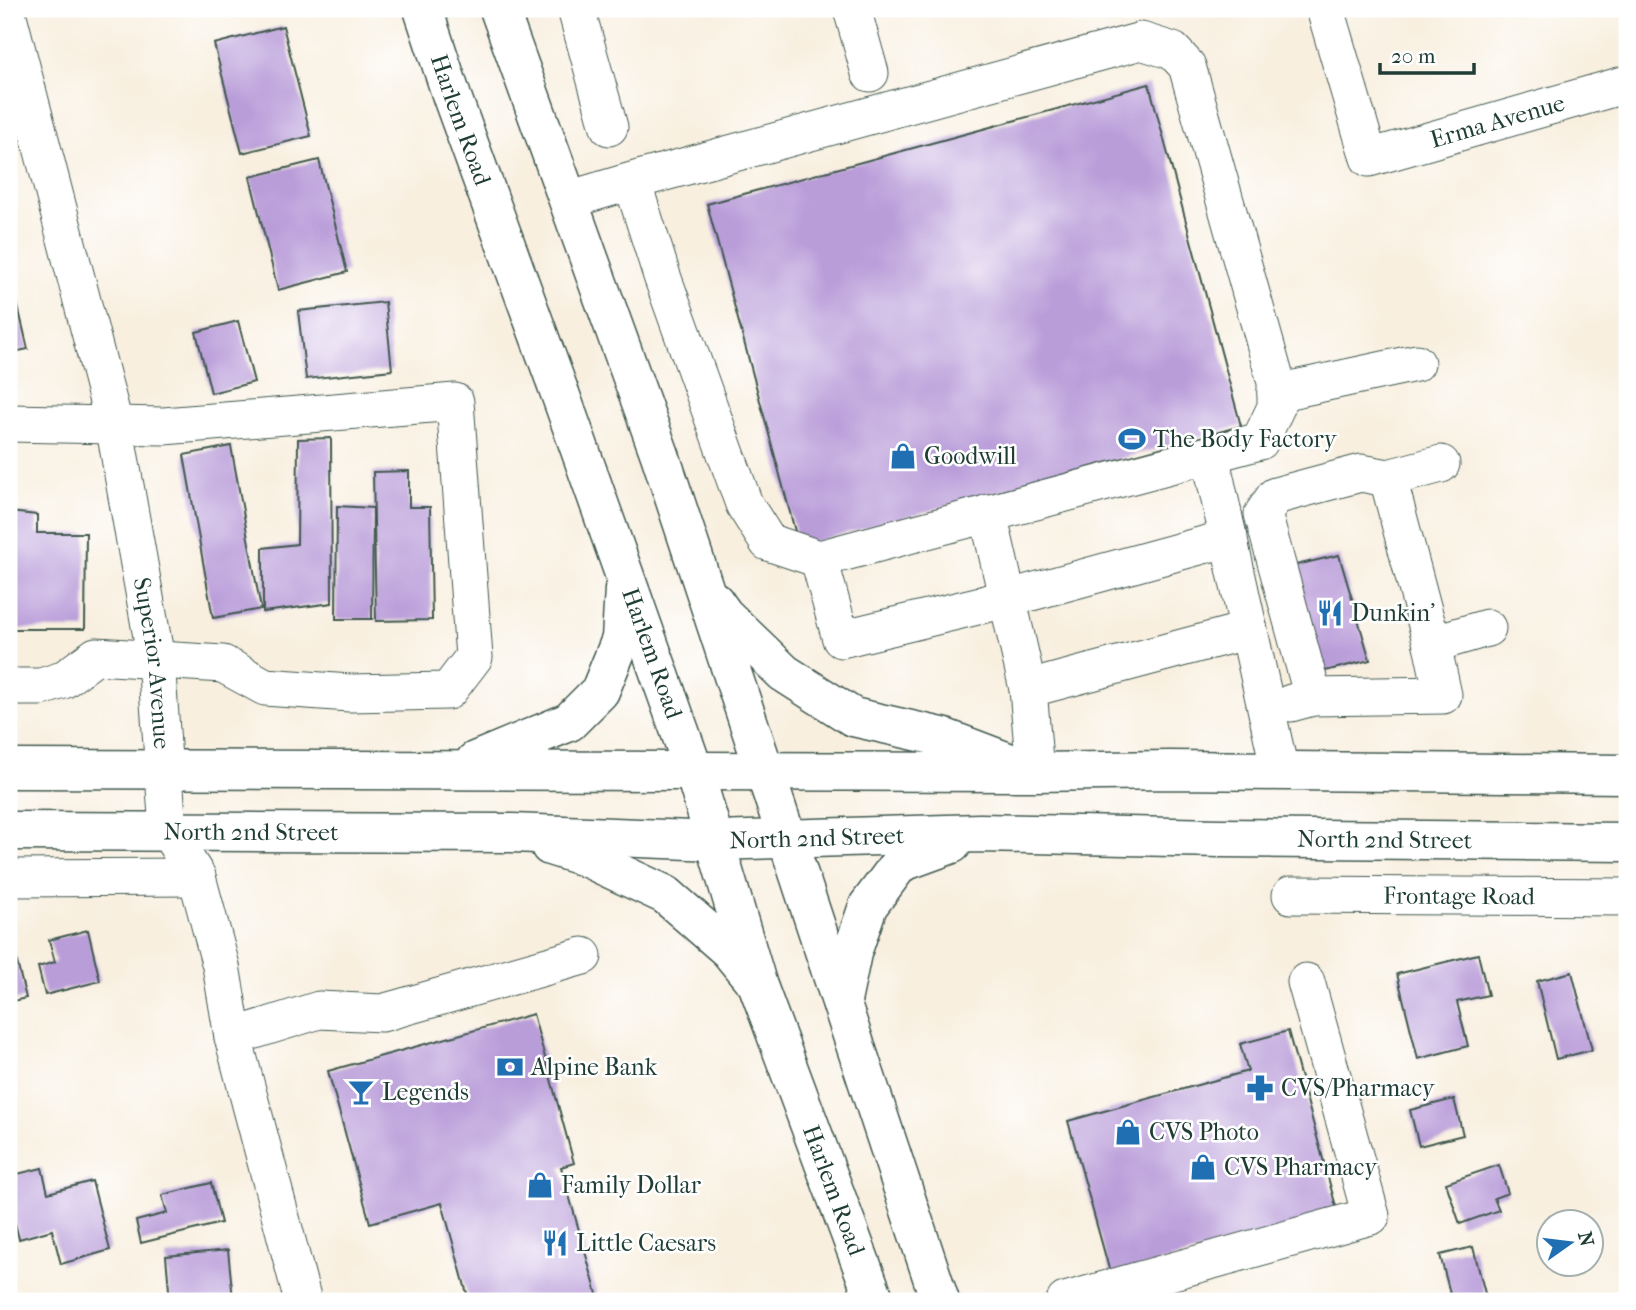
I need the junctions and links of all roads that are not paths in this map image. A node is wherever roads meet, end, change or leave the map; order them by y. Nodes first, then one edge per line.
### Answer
1 (423, 9) edge
2 (499, 9) edge
3 (576, 9) edge
4 (852, 9) edge
5 (1325, 9) edge
6 (9, 20) edge
7 (870, 72) dead end
8 (1627, 83) edge
9 (21, 112) edge
10 (609, 127) dead end
11 (632, 181) junction
12 (568, 200) junction
13 (1416, 363) dead end
14 (1276, 393) junction
15 (9, 423) edge
16 (114, 424) junction
17 (1210, 455) junction
18 (1441, 464) dead end
19 (1388, 478) junction
20 (988, 513) junction
21 (1229, 538) junction
22 (819, 559) junction
23 (625, 573) junction
24 (704, 587) junction
25 (1006, 599) junction
26 (1487, 628) dead end
27 (1249, 629) junction
28 (1432, 644) junction
29 (156, 659) junction
30 (9, 687) edge
31 (1028, 689) junction
32 (1313, 697) junction
33 (1267, 710) junction
34 (9, 769) edge
35 (162, 769) junction
36 (454, 769) junction
37 (694, 771) junction
38 (765, 771) junction
39 (1280, 771) junction
40 (1035, 772) junction
41 (1627, 774) edge
42 (9, 831) edge
43 (167, 831) junction
44 (512, 833) junction
45 (980, 833) junction
46 (787, 840) junction
47 (716, 841) junction
48 (1627, 842) edge
49 (197, 877) junction
50 (9, 878) edge
51 (1291, 895) dead end
52 (1627, 897) edge
53 (583, 956) dead end
54 (1306, 982) dead end
55 (758, 986) junction
56 (842, 1001) junction
57 (233, 1037) junction
58 (303, 1301) edge
59 (875, 1301) edge
60 (940, 1301) edge
61 (1065, 1301) edge

1 - 23 main road, Harlem Road
2 - 12 main road
3 - 10 street
4 - 7 street
5 - 8 street, Erma Avenue
6 - 9 street, Superior Avenue
9 - 16 street, Superior Avenue
11 - 12 street
11 - 14 street
11 - 22 street
12 - 24 main road
13 - 14 street
14 - 17 street
15 - 16 street
16 - 29 street, Superior Avenue
16 - 29 street
17 - 20 street
17 - 21 street
18 - 19 street
19 - 28 street
19 - 32 street
20 - 22 street
20 - 25 street
21 - 25 street
21 - 27 street
22 - 25 street
23 - 36 main road
23 - 37 main road, Harlem Road
24 - 38 main road
24 - 40 main road
25 - 31 street
26 - 28 street
27 - 31 street
27 - 33 street
28 - 32 street
29 - 30 street
29 - 35 street, Superior Avenue
31 - 40 street
32 - 33 street
33 - 39 street
34 - 35 main road
35 - 36 main road
35 - 43 street, Superior Avenue
36 - 37 main road
37 - 38 main road
37 - 47 main road, Harlem Road
38 - 40 main road
38 - 46 main road
39 - 40 main road
39 - 41 main road
42 - 43 main road, North 2nd Street
43 - 44 main road, North 2nd Street
43 - 49 street, Superior Avenue
44 - 47 main road, North 2nd Street
44 - 55 main road
45 - 46 main road, North 2nd Street
45 - 48 main road, North 2nd Street
45 - 56 main road
46 - 47 main road, North 2nd Street
46 - 56 main road
47 - 55 main road, Harlem Road
49 - 50 street
49 - 57 street, Superior Avenue
51 - 52 street, Frontage Road
53 - 57 street
54 - 61 street
55 - 59 main road, Harlem Road
56 - 60 main road
57 - 58 street, Superior Avenue

